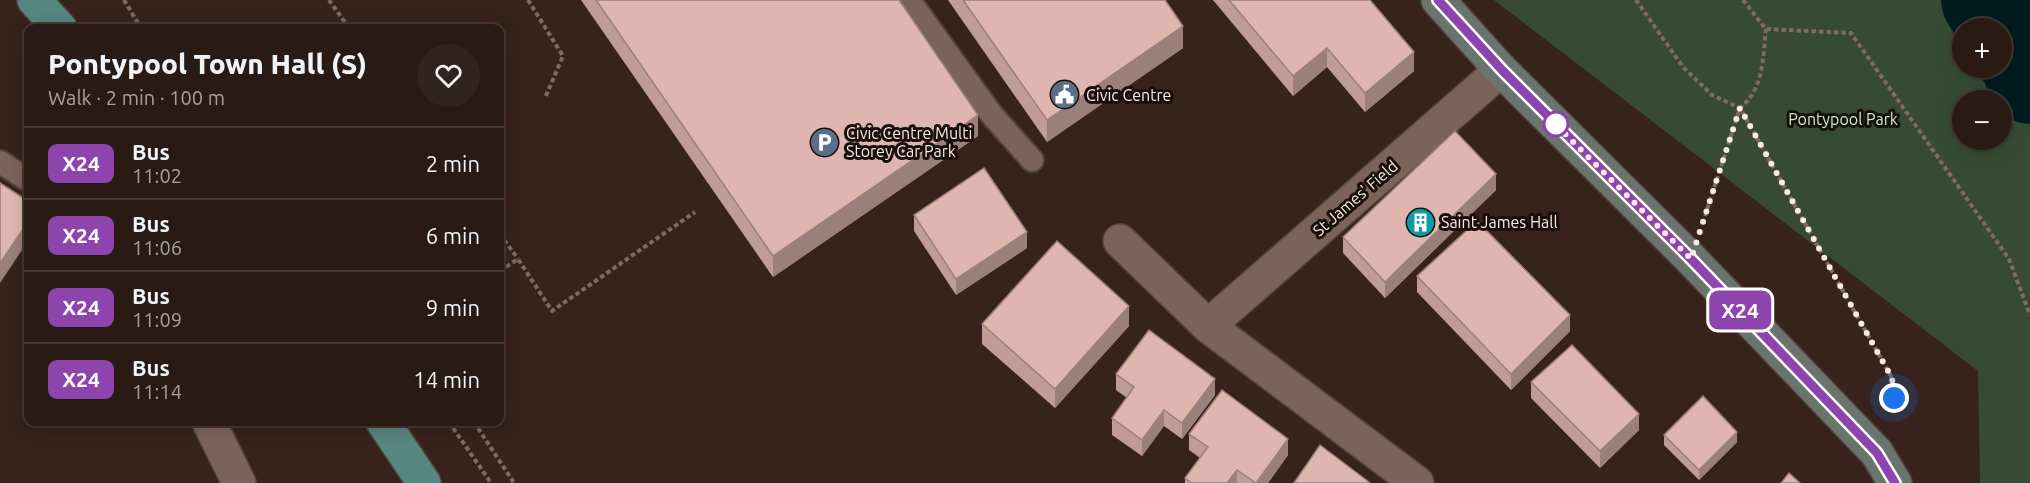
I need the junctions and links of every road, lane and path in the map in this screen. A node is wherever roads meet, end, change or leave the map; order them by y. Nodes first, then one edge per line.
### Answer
1 (34, 0) edge
2 (124, 0) edge
3 (328, 0) edge
4 (528, 0) edge
5 (909, 0) edge
6 (1438, 0) edge
7 (1638, 0) edge
8 (1743, 0) edge
9 (56, 24) edge
10 (139, 24) edge
11 (346, 24) edge
12 (1766, 29) junction
13 (1502, 70) junction
14 (545, 98) dead end
15 (1740, 108) junction
16 (1032, 160) dead end
17 (0, 162) edge
18 (24, 177) edge
19 (695, 212) dead end
20 (504, 240) edge
21 (1120, 241) dead end
22 (518, 259) junction
23 (1691, 259) junction
24 (504, 269) edge
25 (2030, 315) edge
26 (1208, 326) junction
27 (210, 426) edge
28 (386, 426) edge
29 (452, 426) edge
30 (477, 426) edge
31 (1877, 453) junction
32 (239, 483) edge
33 (424, 483) edge
34 (491, 483) edge
35 (514, 483) edge
36 (1417, 483) edge
37 (1895, 483) edge

1 - 9 main road
2 - 10 path
3 - 11 path
4 - 14 path
5 - 16 lane
6 - 13 street
7 - 15 path
8 - 12 path
12 - 15 path
12 - 25 path
13 - 23 street
13 - 26 street, St James' Field
15 - 23 path
15 - 31 path
17 - 18 lane
19 - 22 path
20 - 22 path
21 - 26 street
22 - 24 path
23 - 31 street
26 - 36 street
27 - 32 street
28 - 33 main road
29 - 34 path
30 - 35 path
31 - 37 street

